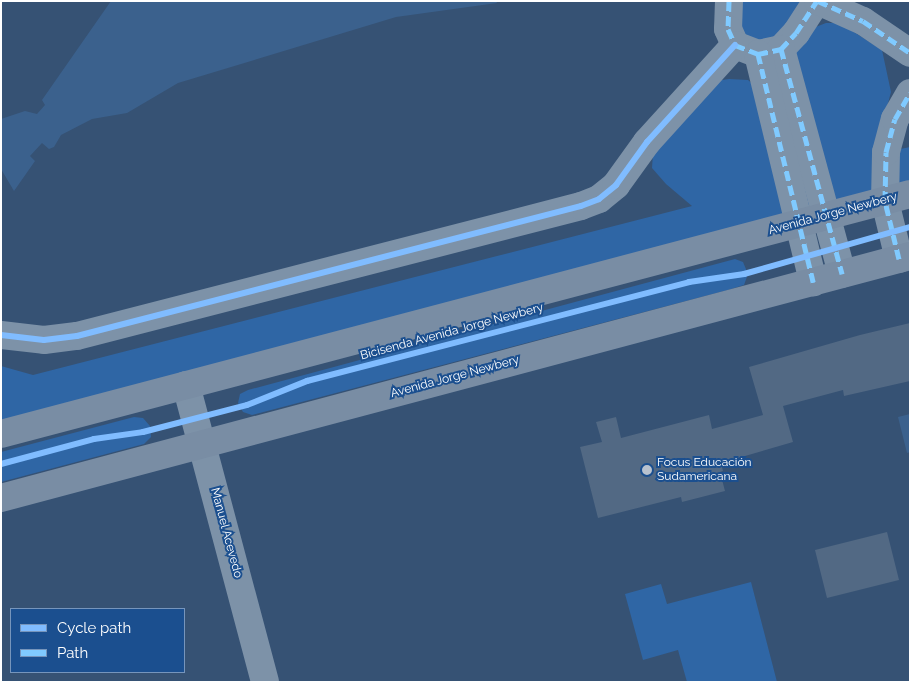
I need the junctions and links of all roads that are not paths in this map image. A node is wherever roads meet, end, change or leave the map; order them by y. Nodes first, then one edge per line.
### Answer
1 (729, 1) edge
2 (817, 1) edge
3 (758, 49) junction
4 (910, 53) edge
5 (910, 93) edge
6 (897, 197) edge
7 (827, 216) junction
8 (799, 224) junction
9 (904, 258) edge
10 (842, 274) junction
11 (813, 282) junction
12 (1, 335) edge
13 (186, 385) junction
14 (1, 434) edge
15 (202, 445) junction
16 (1, 498) edge
17 (265, 682) edge

1 - 3 street
2 - 3 street
2 - 4 street
3 - 7 street
3 - 8 street
3 - 12 street
5 - 6 street
6 - 7 main road, Avenida Jorge Newbery
6 - 9 street
7 - 8 main road, Avenida Jorge Newbery
7 - 10 street
8 - 11 street
8 - 13 main road, Avenida Jorge Newbery
9 - 10 main road, Avenida Jorge Newbery
10 - 11 main road, Avenida Jorge Newbery
11 - 15 main road, Avenida Jorge Newbery
13 - 14 main road, Avenida Jorge Newbery
13 - 15 street, Manuel Acevedo
15 - 16 main road, Avenida Jorge Newbery
15 - 17 street, Manuel Acevedo

